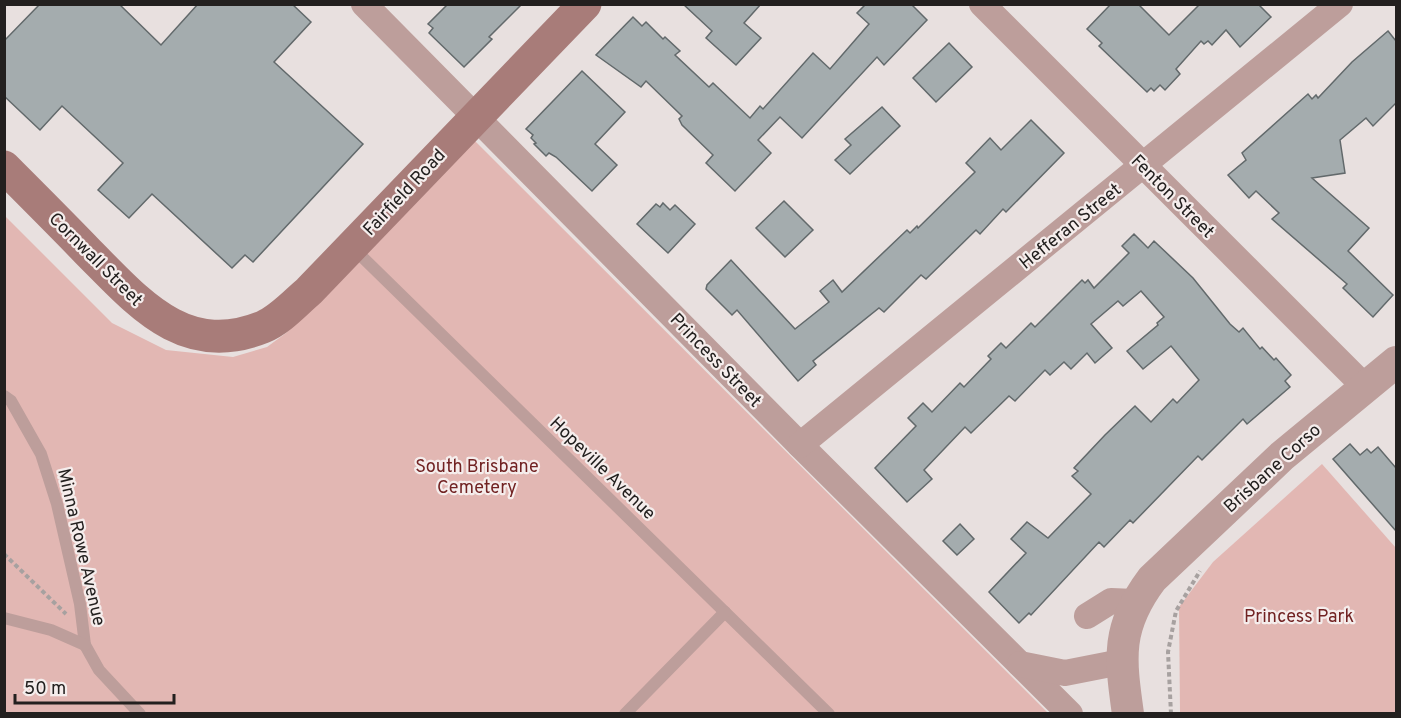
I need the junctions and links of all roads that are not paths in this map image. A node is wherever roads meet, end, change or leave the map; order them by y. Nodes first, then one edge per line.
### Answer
1 (364, 4) edge
2 (585, 4) edge
3 (982, 4) edge
4 (1340, 4) edge
5 (476, 116) junction
6 (1144, 166) junction
7 (4, 167) edge
8 (352, 247) junction
9 (200, 334) joint
10 (1396, 362) edge
11 (1365, 387) junction
12 (4, 396) edge
13 (800, 445) junction
14 (1143, 590) junction
15 (725, 612) junction
16 (1087, 616) dead end
17 (4, 618) edge
18 (85, 645) junction
19 (1121, 662) junction
20 (1020, 664) junction
21 (140, 714) edge
22 (625, 714) edge
23 (829, 714) edge
24 (1070, 714) edge
25 (1128, 714) edge

1 - 5 street, Princess Street
2 - 5 main road, Fairfield Road
3 - 6 street, Fenton Street
4 - 6 street, Hefferan Street
5 - 8 main road, Fairfield Road
5 - 13 street, Princess Street
6 - 11 street, Fenton Street
6 - 13 street, Hefferan Street
7 - 9 main road, Cornwall Street
8 - 9 main road, Fairfield Road
8 - 15 lane, Hopeville Avenue
10 - 11 street, Brisbane Corso
11 - 14 street, Brisbane Corso
12 - 18 lane, Minna Rowe Avenue
13 - 20 street, Princess Street
14 - 16 street
14 - 19 street
15 - 22 lane
15 - 23 lane, Hopeville Avenue
17 - 18 lane, Minna Rowe Avenue
18 - 21 lane, Minna Rowe Avenue
19 - 20 street
19 - 25 street
20 - 24 street, Princess Street

